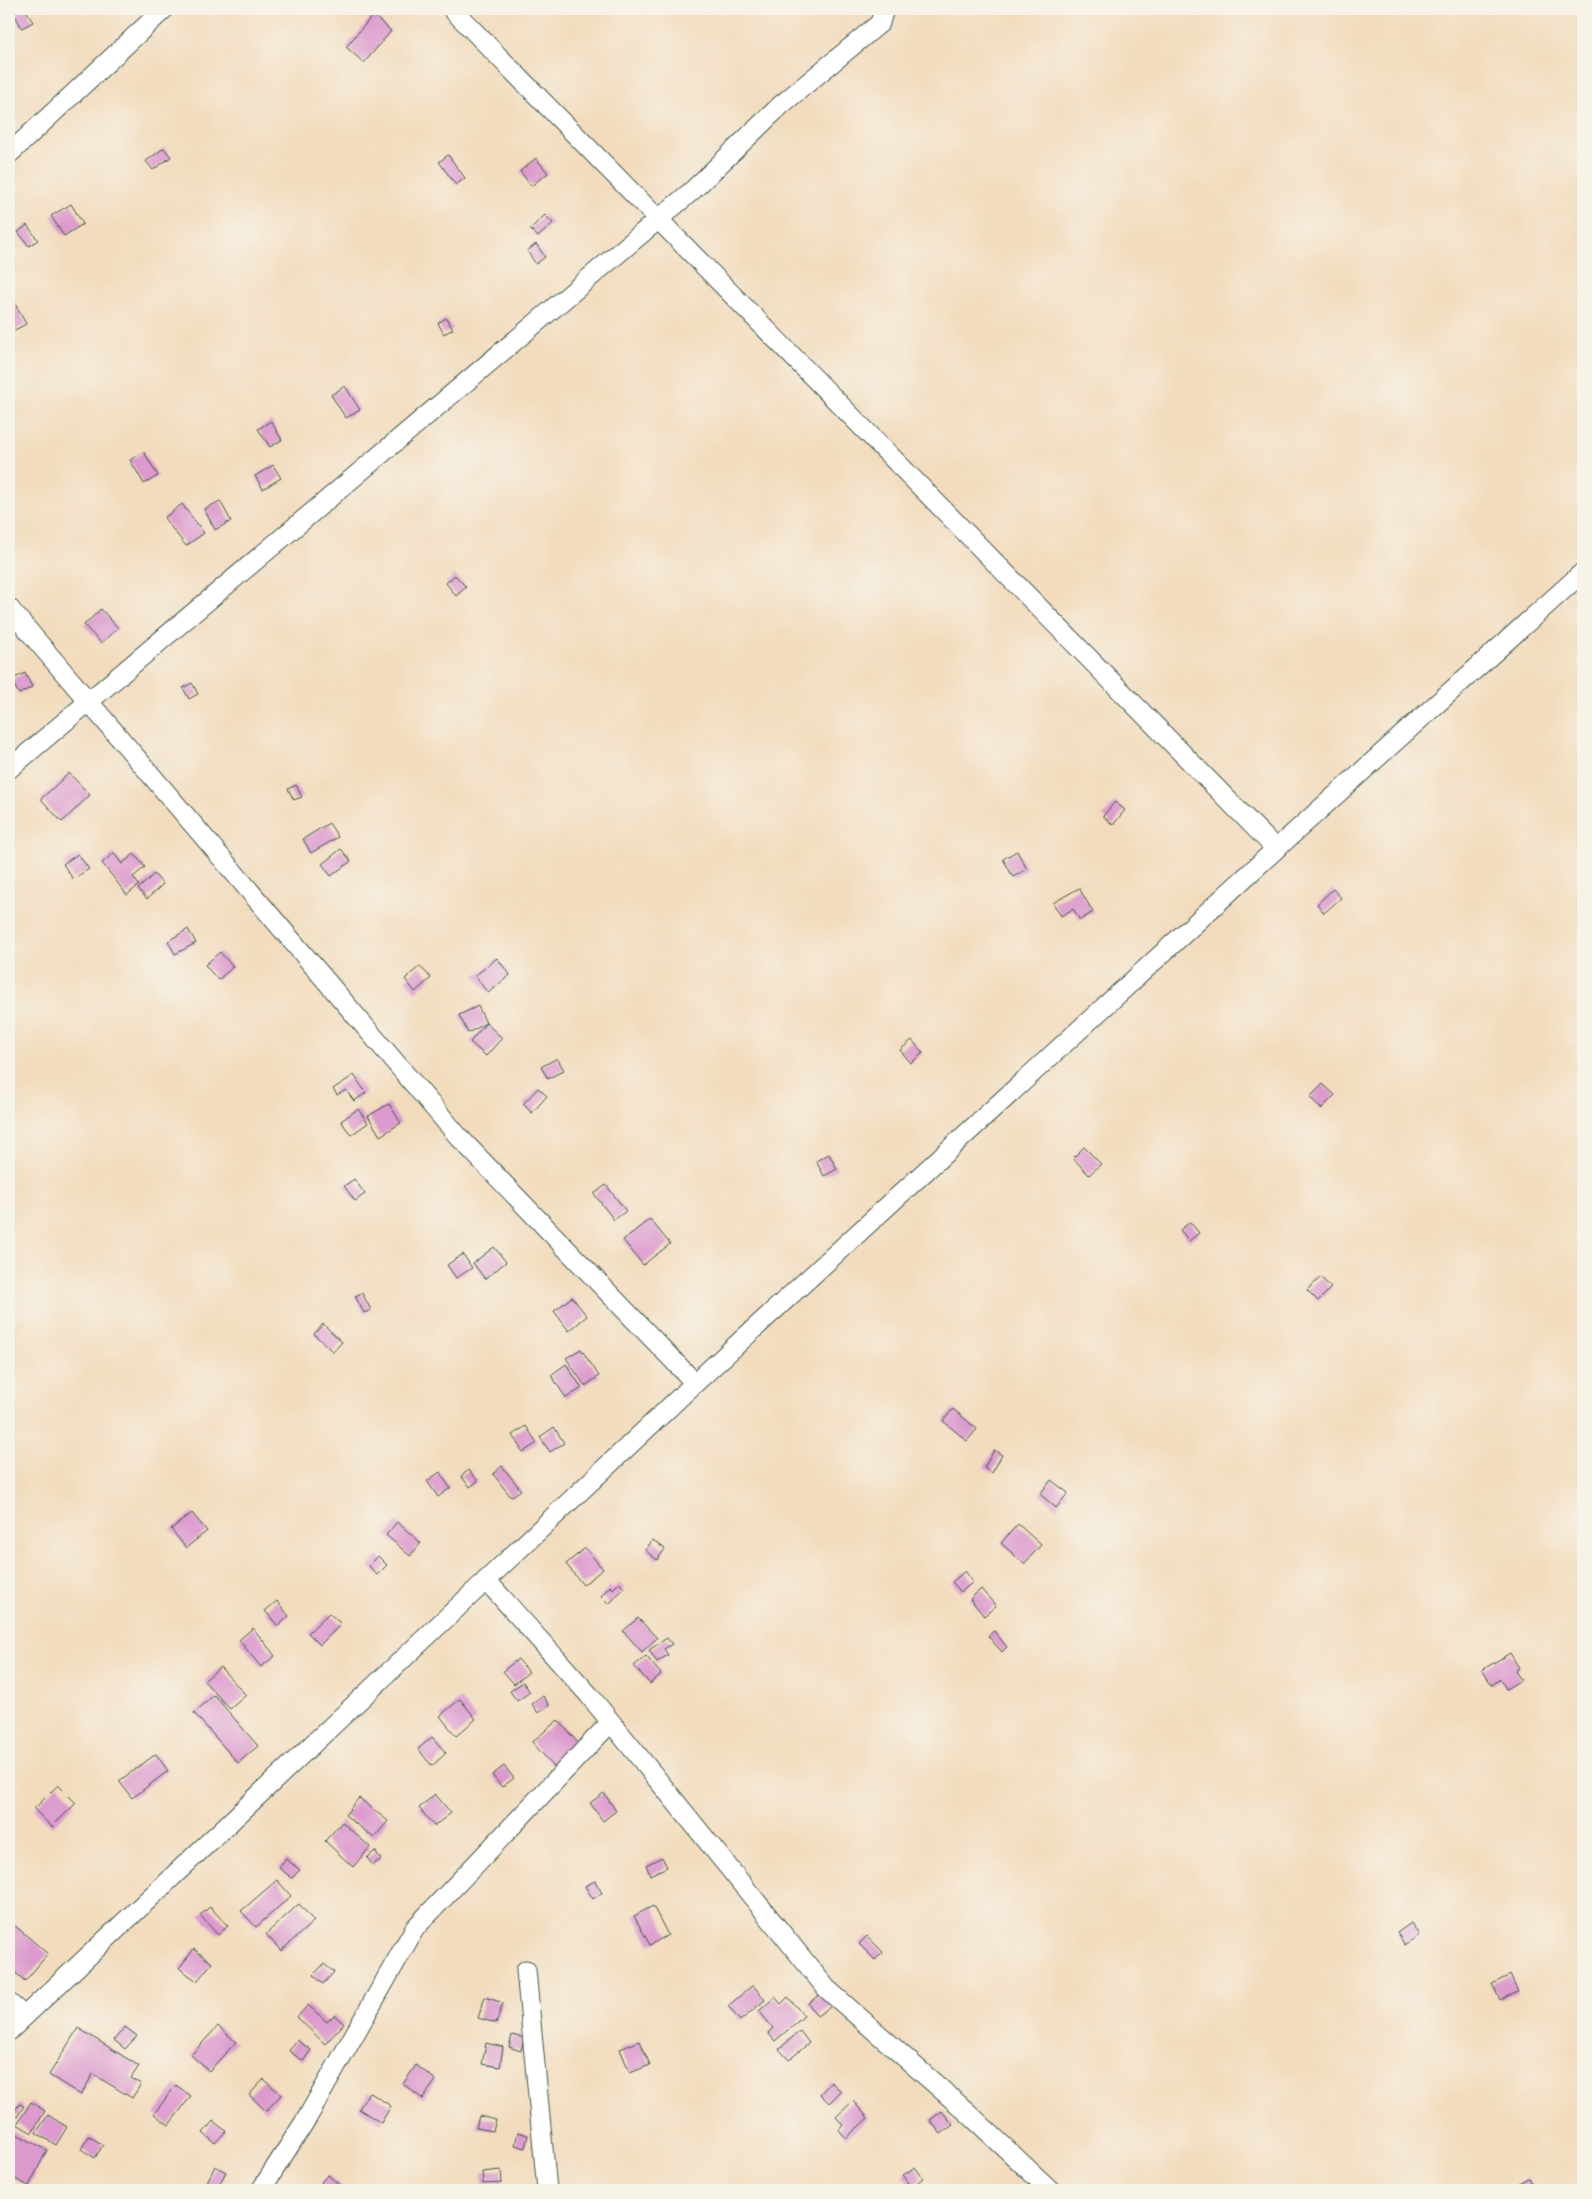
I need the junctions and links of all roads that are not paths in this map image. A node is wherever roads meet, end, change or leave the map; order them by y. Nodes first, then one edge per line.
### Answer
1 (164, 9) edge
2 (452, 9) edge
3 (884, 9) edge
4 (9, 154) edge
5 (659, 219) junction
6 (1583, 572) edge
7 (9, 608) edge
8 (88, 700) junction
9 (9, 769) edge
10 (1276, 849) junction
11 (695, 1383) junction
12 (486, 1580) junction
13 (611, 1722) junction
14 (526, 1970) dead end
15 (9, 2003) edge
16 (24, 2016) junction
17 (9, 2031) edge
18 (261, 2190) edge
19 (547, 2190) edge
20 (1050, 2190) edge

1 - 4 street
2 - 5 street
3 - 5 street
5 - 8 street
5 - 10 street
6 - 10 street
7 - 8 street
8 - 9 street
8 - 11 street
10 - 11 street
11 - 12 street
12 - 13 street
12 - 16 street
13 - 18 street
13 - 20 street
14 - 19 street
15 - 16 street
16 - 17 street

